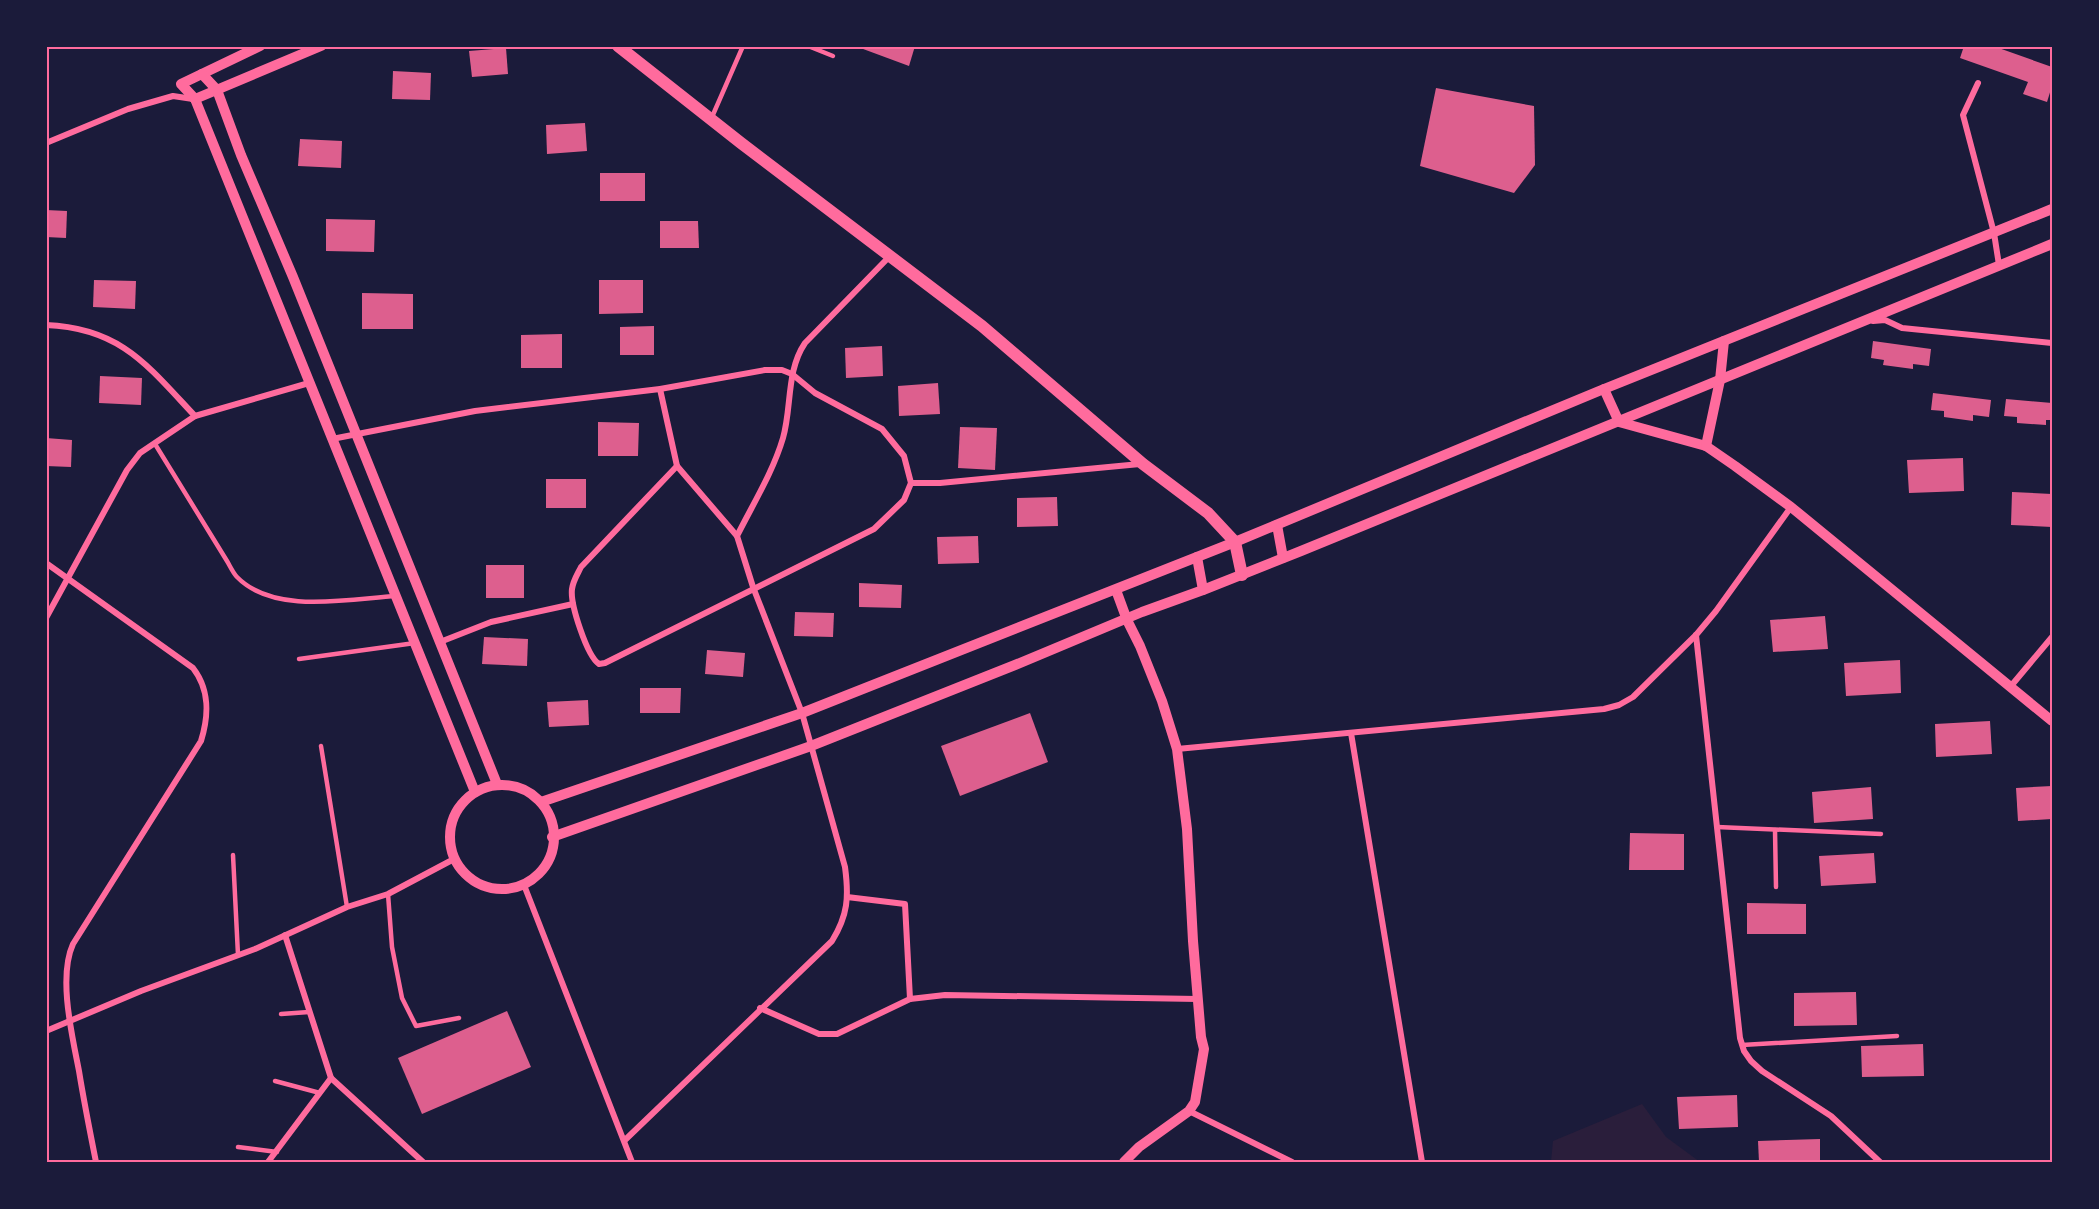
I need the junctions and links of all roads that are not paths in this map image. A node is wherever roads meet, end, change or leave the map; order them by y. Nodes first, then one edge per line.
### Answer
1 (260, 46) edge
2 (321, 46) edge
3 (618, 46) edge
4 (743, 46) edge
5 (808, 46) edge
6 (833, 56) dead end
7 (202, 74) junction
8 (1978, 83) dead end
9 (181, 84) junction
10 (217, 90) junction
11 (173, 96) junction
12 (195, 99) junction
13 (711, 120) junction
14 (46, 143) edge
15 (2052, 209) edge
16 (1994, 233) junction
17 (2052, 244) edge
18 (890, 256) junction
19 (1999, 264) junction
20 (1857, 323) junction
21 (46, 325) edge
22 (1724, 341) junction
23 (2052, 343) edge
24 (792, 374) junction
25 (1720, 380) junction
26 (309, 383) junction
27 (660, 389) junction
28 (1604, 389) junction
29 (195, 416) junction
30 (1619, 422) junction
31 (357, 435) junction
32 (332, 439) junction
33 (155, 444) junction
34 (1706, 446) junction
35 (1143, 464) junction
36 (677, 466) junction
37 (911, 483) junction
38 (1791, 507) junction
39 (1277, 525) junction
40 (737, 536) junction
41 (1235, 542) junction
42 (1197, 557) junction
43 (1283, 558) junction
44 (46, 563) edge
45 (1242, 575) junction
46 (68, 578) junction
47 (753, 587) junction
48 (1116, 590) junction
49 (1203, 590) junction
50 (396, 596) junction
51 (573, 604) junction
52 (46, 618) edge
53 (1127, 620) junction
54 (1696, 635) junction
55 (2052, 637) edge
56 (440, 642) junction
57 (415, 643) junction
58 (299, 659) dead end
59 (2010, 686) junction
60 (802, 713) junction
61 (2052, 721) edge
62 (1351, 733) junction
63 (321, 746) dead end
64 (811, 746) junction
65 (1177, 748) junction
66 (497, 784) junction
67 (475, 792) junction
68 (541, 802) junction
69 (1717, 827) junction
70 (1775, 830) junction
71 (1881, 834) dead end
72 (552, 837) junction
73 (233, 855) dead end
74 (454, 859) junction
75 (524, 885) junction
76 (1776, 887) dead end
77 (388, 894) junction
78 (847, 897) junction
79 (347, 907) junction
80 (285, 935) junction
81 (238, 955) junction
82 (910, 999) junction
83 (1198, 999) junction
84 (760, 1008) junction
85 (309, 1012) junction
86 (281, 1014) dead end
87 (459, 1018) dead end
88 (70, 1022) junction
89 (46, 1031) edge
90 (1897, 1036) dead end
91 (1742, 1045) junction
92 (331, 1078) junction
93 (276, 1081) dead end
94 (320, 1093) junction
95 (1189, 1111) junction
96 (625, 1140) junction
97 (238, 1147) dead end
98 (277, 1152) junction
99 (96, 1162) edge
100 (268, 1162) edge
101 (423, 1162) edge
102 (633, 1162) edge
103 (1124, 1162) edge
104 (1292, 1162) edge
105 (1422, 1162) edge
106 (1880, 1162) edge

1 - 7 street
2 - 10 street
3 - 13 main road
4 - 13 lane
5 - 6 lane
7 - 9 street
7 - 10 street
8 - 16 street
9 - 11 street
9 - 12 street
10 - 12 street
10 - 31 street
11 - 12 street
11 - 14 street
12 - 26 street
13 - 18 main road
15 - 16 street
16 - 19 street
16 - 22 street
17 - 19 street
18 - 24 street
18 - 35 main road
19 - 20 street
20 - 23 street
20 - 25 street
21 - 29 street
22 - 25 street
22 - 28 street
24 - 27 street
24 - 37 street
24 - 40 street
25 - 30 street
25 - 34 street
26 - 29 street
26 - 32 street
27 - 31 street
27 - 36 street
28 - 30 street
28 - 39 street
29 - 33 street
30 - 34 street
30 - 43 street
31 - 32 street
31 - 56 street
32 - 50 street
33 - 46 street
33 - 50 lane
34 - 38 street
35 - 37 street
35 - 41 main road
36 - 40 street
36 - 51 street
37 - 47 street
38 - 54 street
38 - 59 street
39 - 41 street
39 - 43 street
40 - 47 street
41 - 42 street
41 - 45 main road
42 - 48 street
42 - 49 street
43 - 45 street
44 - 46 street
45 - 49 street
46 - 52 street
46 - 88 street
47 - 51 street
47 - 60 street
48 - 53 street
48 - 60 street
49 - 53 street
50 - 57 street
51 - 56 street
53 - 64 street
53 - 65 street
54 - 62 street
54 - 69 street
55 - 59 street
56 - 66 street
57 - 58 lane
57 - 67 street
59 - 61 street
60 - 64 street
60 - 68 street
62 - 65 street
62 - 105 street
63 - 79 lane
64 - 72 street
64 - 78 street
65 - 83 street
66 - 67 street
66 - 68 street
67 - 74 street
68 - 72 street
69 - 70 lane
69 - 91 street
70 - 71 lane
70 - 76 lane
72 - 75 street
73 - 81 lane
74 - 75 street
74 - 77 street
75 - 96 street
77 - 79 street
77 - 87 lane
78 - 82 street
78 - 84 street
79 - 80 street
80 - 81 street
80 - 85 street
81 - 88 street
82 - 83 street
82 - 84 street
83 - 95 street
84 - 96 street
85 - 86 lane
85 - 92 street
88 - 89 street
88 - 99 street
90 - 91 lane
91 - 106 street
92 - 94 street
92 - 101 street
93 - 94 lane
94 - 98 street
95 - 103 street
95 - 104 street
96 - 102 street
97 - 98 lane
98 - 100 street

